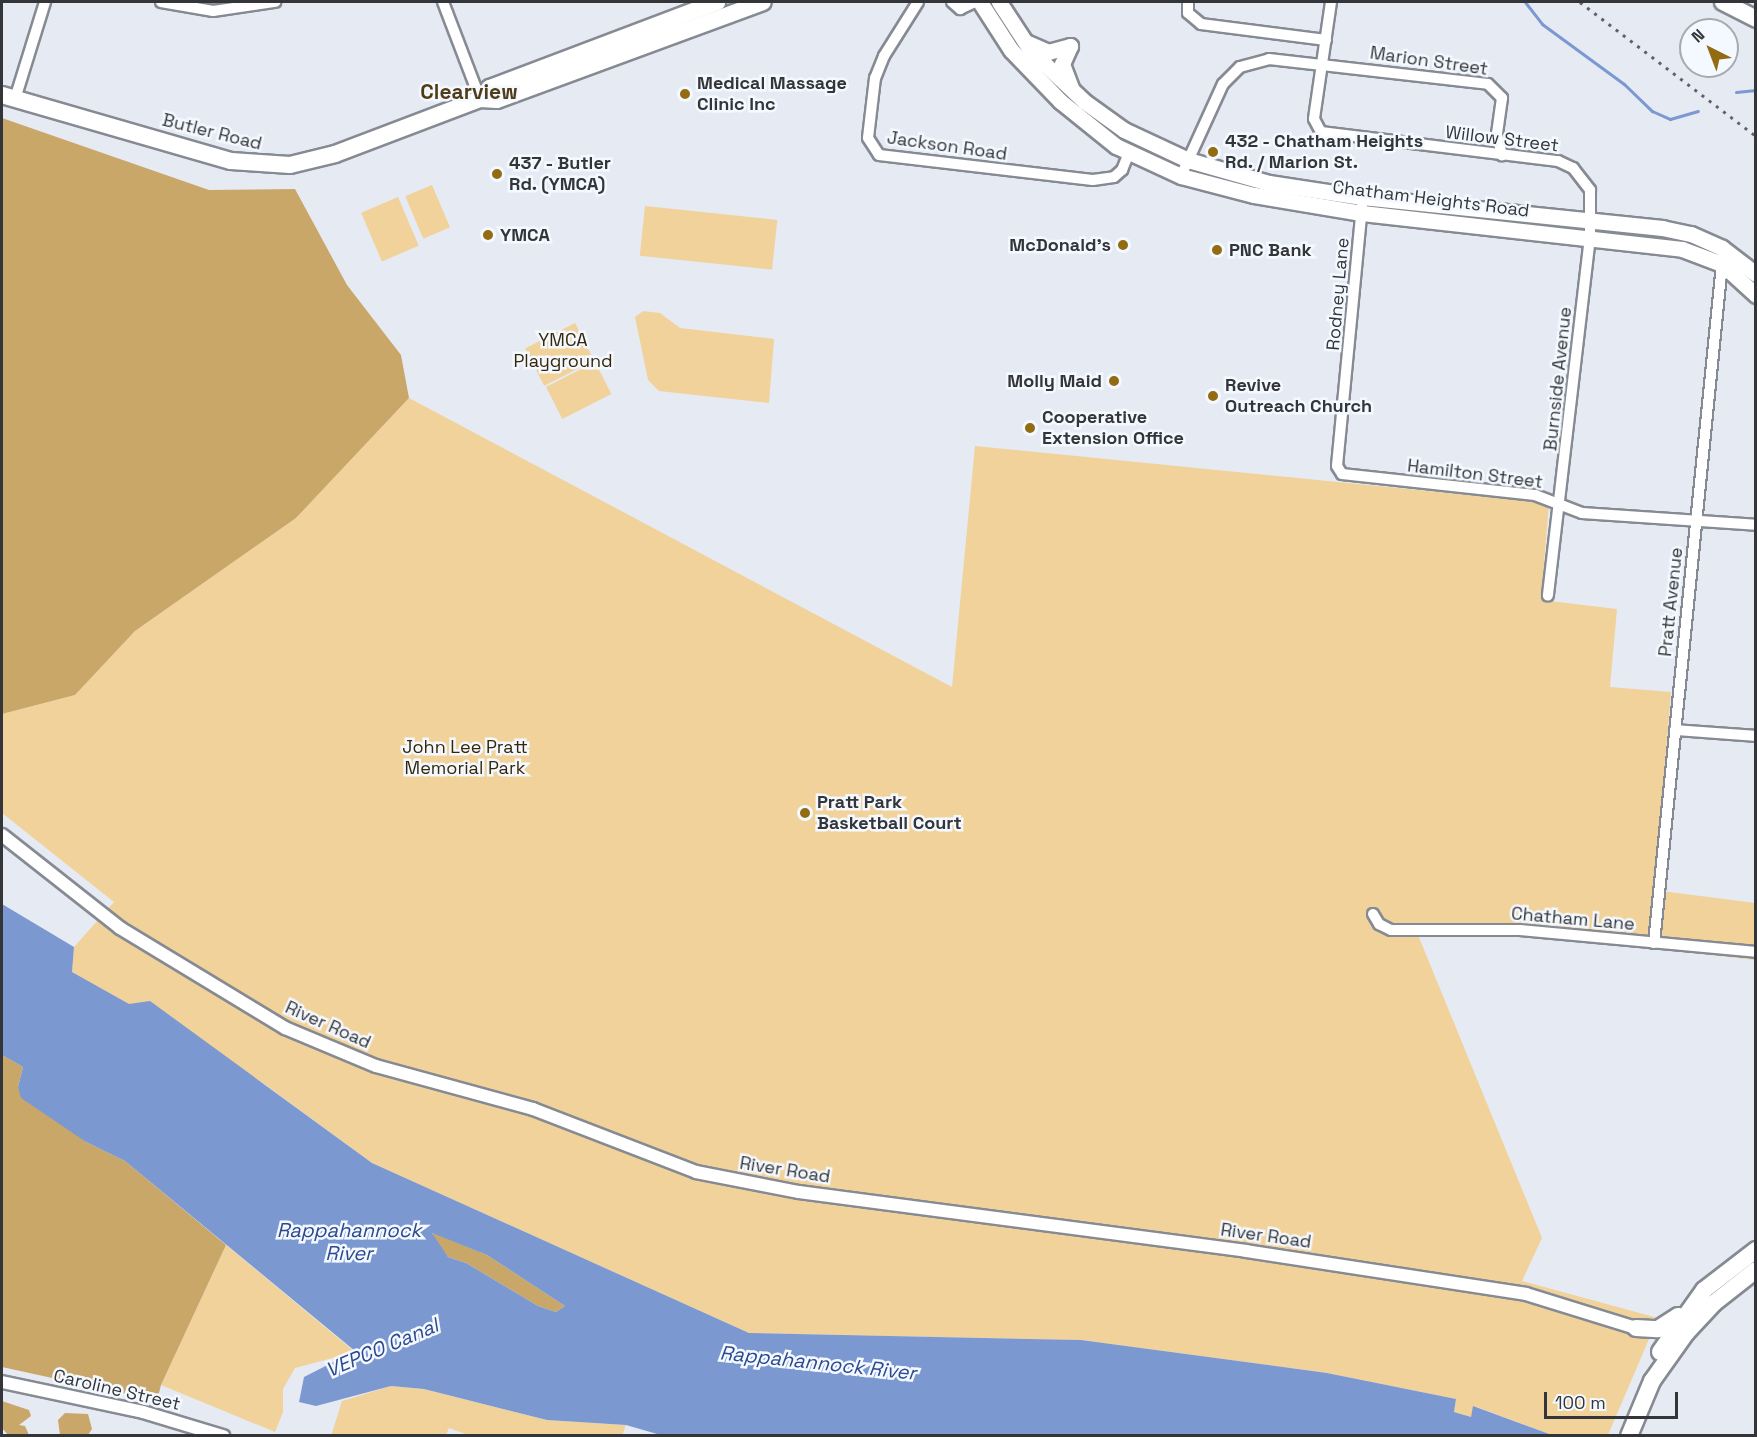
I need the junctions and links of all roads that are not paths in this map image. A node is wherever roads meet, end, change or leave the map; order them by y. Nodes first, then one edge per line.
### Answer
1 (45, 2) edge
2 (161, 2) edge
3 (274, 2) edge
4 (443, 2) edge
5 (717, 2) edge
6 (763, 2) edge
7 (918, 2) edge
8 (952, 2) edge
9 (975, 2) edge
10 (980, 2) edge
11 (999, 2) edge
12 (1188, 2) edge
13 (1331, 2) edge
14 (1723, 2) edge
15 (213, 6) edge
16 (1755, 19) edge
17 (1020, 38) junction
18 (1326, 40) junction
19 (1322, 65) junction
20 (1074, 92) junction
21 (8, 97) edge
22 (480, 99) junction
23 (1129, 153) junction
24 (1502, 155) junction
25 (1188, 160) junction
26 (1181, 176) junction
27 (1362, 197) junction
28 (1362, 213) junction
29 (1591, 221) junction
30 (1590, 237) junction
31 (1722, 264) junction
32 (1755, 274) edge
33 (1755, 295) edge
34 (1337, 466) joint
35 (1560, 504) junction
36 (1696, 520) junction
37 (1755, 525) edge
38 (1548, 596) dead end
39 (1675, 730) junction
40 (1755, 736) edge
41 (2, 835) edge
42 (1373, 914) dead end
43 (1654, 943) junction
44 (1755, 952) edge
45 (1755, 1250) edge
46 (1755, 1270) edge
47 (1698, 1298) junction
48 (1636, 1328) junction
49 (1656, 1360) junction
50 (1652, 1381) junction
51 (2, 1382) edge
52 (224, 1436) edge
53 (1629, 1436) edge

1 - 21 street
2 - 15 street
3 - 15 street
4 - 22 street
5 - 22 main road, Butler Road
6 - 22 main road, Butler Road
7 - 23 street, Jackson Road
8 - 9 street
10 - 23 main road, Chatham Heights Road
11 - 17 main road, Chatham Heights Road
12 - 18 street
13 - 18 street
14 - 16 main road
17 - 20 main road, Chatham Heights Road
17 - 20 main road
18 - 19 street
19 - 24 street, Marion Street
19 - 24 street, Willow Street
19 - 25 street
20 - 25 main road, Chatham Heights Road
21 - 22 main road, Butler Road
23 - 26 main road, Chatham Heights Road
24 - 29 street, Willow Street
25 - 26 street
25 - 27 main road, Chatham Heights Road
26 - 28 main road, Chatham Heights Road
27 - 28 street, Rodney Lane
27 - 29 main road, Chatham Heights Road
28 - 30 main road, Chatham Heights Road
28 - 34 street, Rodney Lane
29 - 30 street, Willow Street
29 - 32 main road, Chatham Heights Road
30 - 31 main road, Chatham Heights Road
30 - 35 street, Burnside Avenue
31 - 33 main road, Chatham Heights Road
31 - 36 street, Pratt Avenue
34 - 35 street, Hamilton Street
35 - 36 street, Hamilton Street
35 - 38 street, Burnside Avenue
36 - 37 street, Hamilton Street
36 - 39 street, Pratt Avenue
39 - 40 street
39 - 43 street, Pratt Avenue
41 - 48 street, River Road
42 - 43 street, Chatham Lane
43 - 44 street, Chatham Lane
45 - 47 main road
46 - 50 main road
47 - 48 main road
47 - 49 main road
48 - 49 main road
49 - 50 main road
50 - 53 main road
51 - 52 street, Caroline Street

